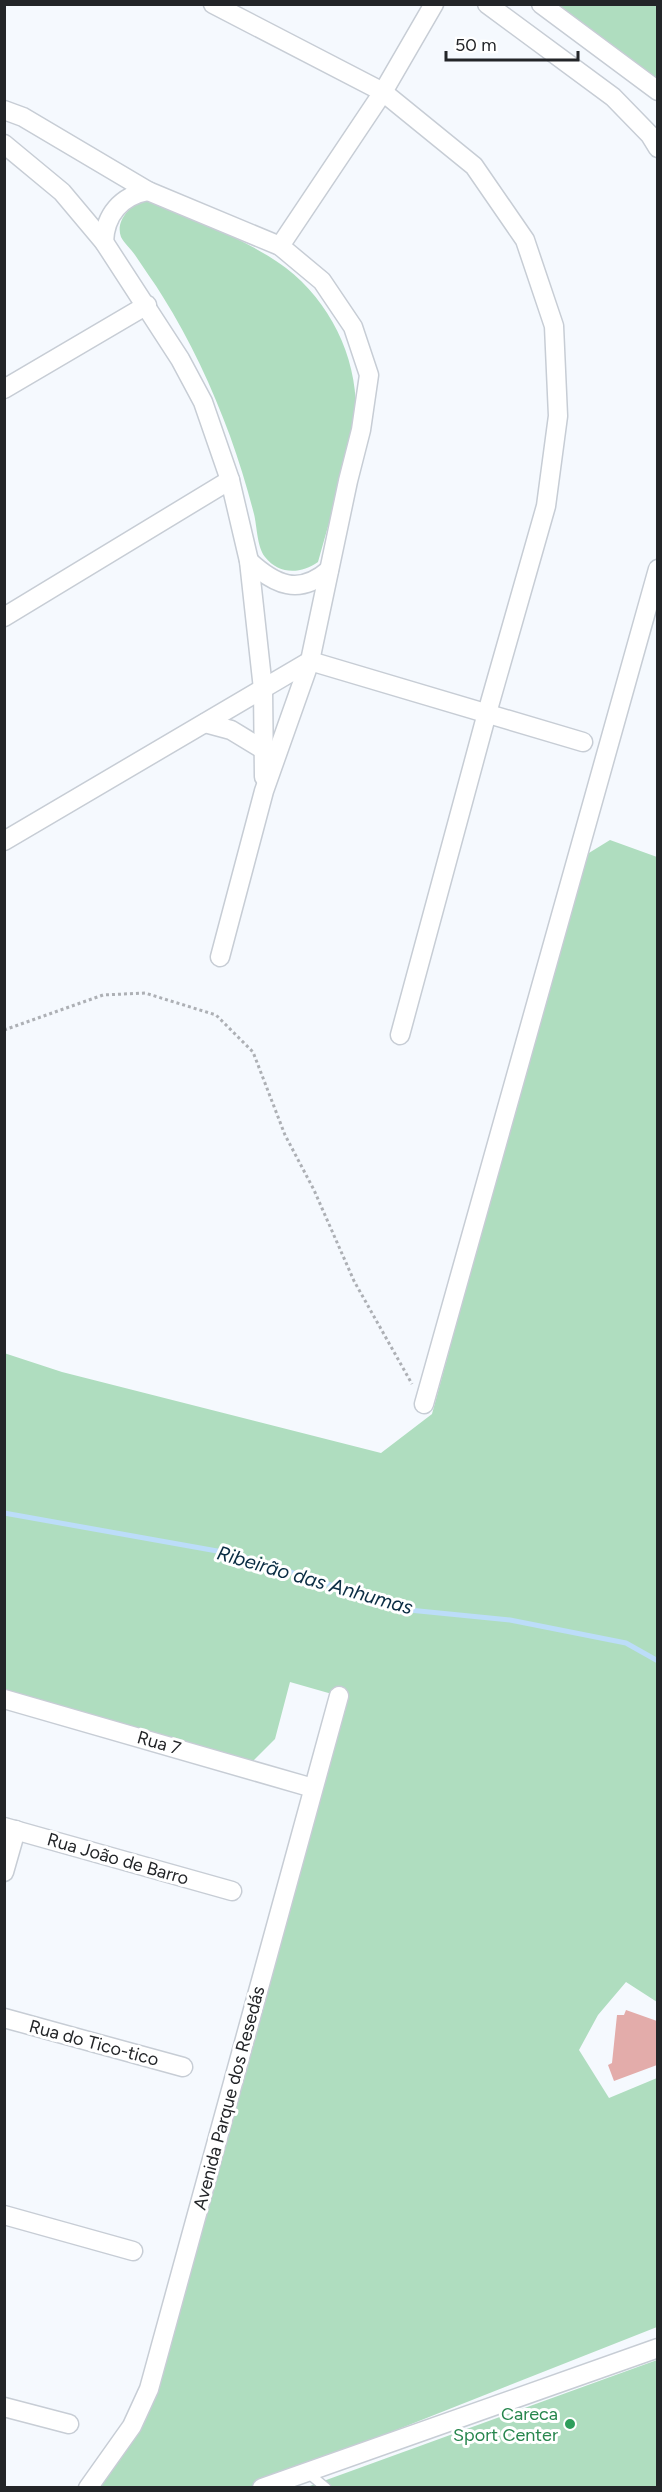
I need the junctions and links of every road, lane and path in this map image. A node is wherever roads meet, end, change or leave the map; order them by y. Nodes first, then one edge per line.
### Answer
1 (213, 4) edge
2 (434, 4) edge
3 (487, 4) edge
4 (541, 4) edge
5 (657, 91) edge
6 (383, 92) junction
7 (4, 110) edge
8 (23, 117) junction
9 (5, 144) edge
10 (657, 148) edge
11 (148, 191) junction
12 (104, 242) junction
13 (280, 246) junction
14 (147, 304) junction
15 (4, 388) edge
16 (230, 480) junction
17 (249, 561) junction
18 (657, 569) edge
19 (329, 570) junction
20 (4, 617) edge
21 (310, 661) junction
22 (263, 689) junction
23 (487, 713) junction
24 (205, 723) junction
25 (583, 742) dead end
26 (264, 750) junction
27 (264, 791) junction
28 (4, 841) edge
29 (220, 957) dead end
30 (4, 1030) edge
31 (400, 1035) dead end
32 (424, 1404) joint
33 (339, 1696) dead end
34 (4, 1699) edge
35 (314, 1788) junction
36 (10, 1828) edge
37 (4, 1872) edge
38 (232, 1891) dead end
39 (4, 2018) edge
40 (183, 2067) dead end
41 (4, 2215) edge
42 (133, 2251) dead end
43 (657, 2348) edge
44 (4, 2407) edge
45 (69, 2424) dead end
46 (306, 2472) junction
47 (88, 2487) edge
48 (262, 2487) edge
49 (326, 2487) edge

1 - 6 street
2 - 6 street
3 - 10 street
4 - 5 street
6 - 13 street
6 - 23 street
7 - 8 street
8 - 9 street
8 - 11 street
9 - 12 street
11 - 12 street
11 - 13 street
12 - 14 street
13 - 19 street
14 - 15 street
14 - 16 street
16 - 17 street
16 - 20 street
17 - 19 street
17 - 22 street
18 - 32 street
19 - 21 street
21 - 22 street
21 - 23 street
21 - 27 street
22 - 24 street
22 - 26 street
23 - 25 street
23 - 31 street
24 - 26 street
24 - 28 street
26 - 27 street
27 - 29 street
30 - 32 path
33 - 35 street, Avenida Parque dos Resedás
34 - 35 street, Rua 7
35 - 47 street, Avenida Parque dos Resedás
36 - 37 street
36 - 38 street, Rua João de Barro
39 - 40 street, Rua do Tico-tico
41 - 42 street
43 - 46 street
44 - 45 street
46 - 48 street
46 - 49 lane

